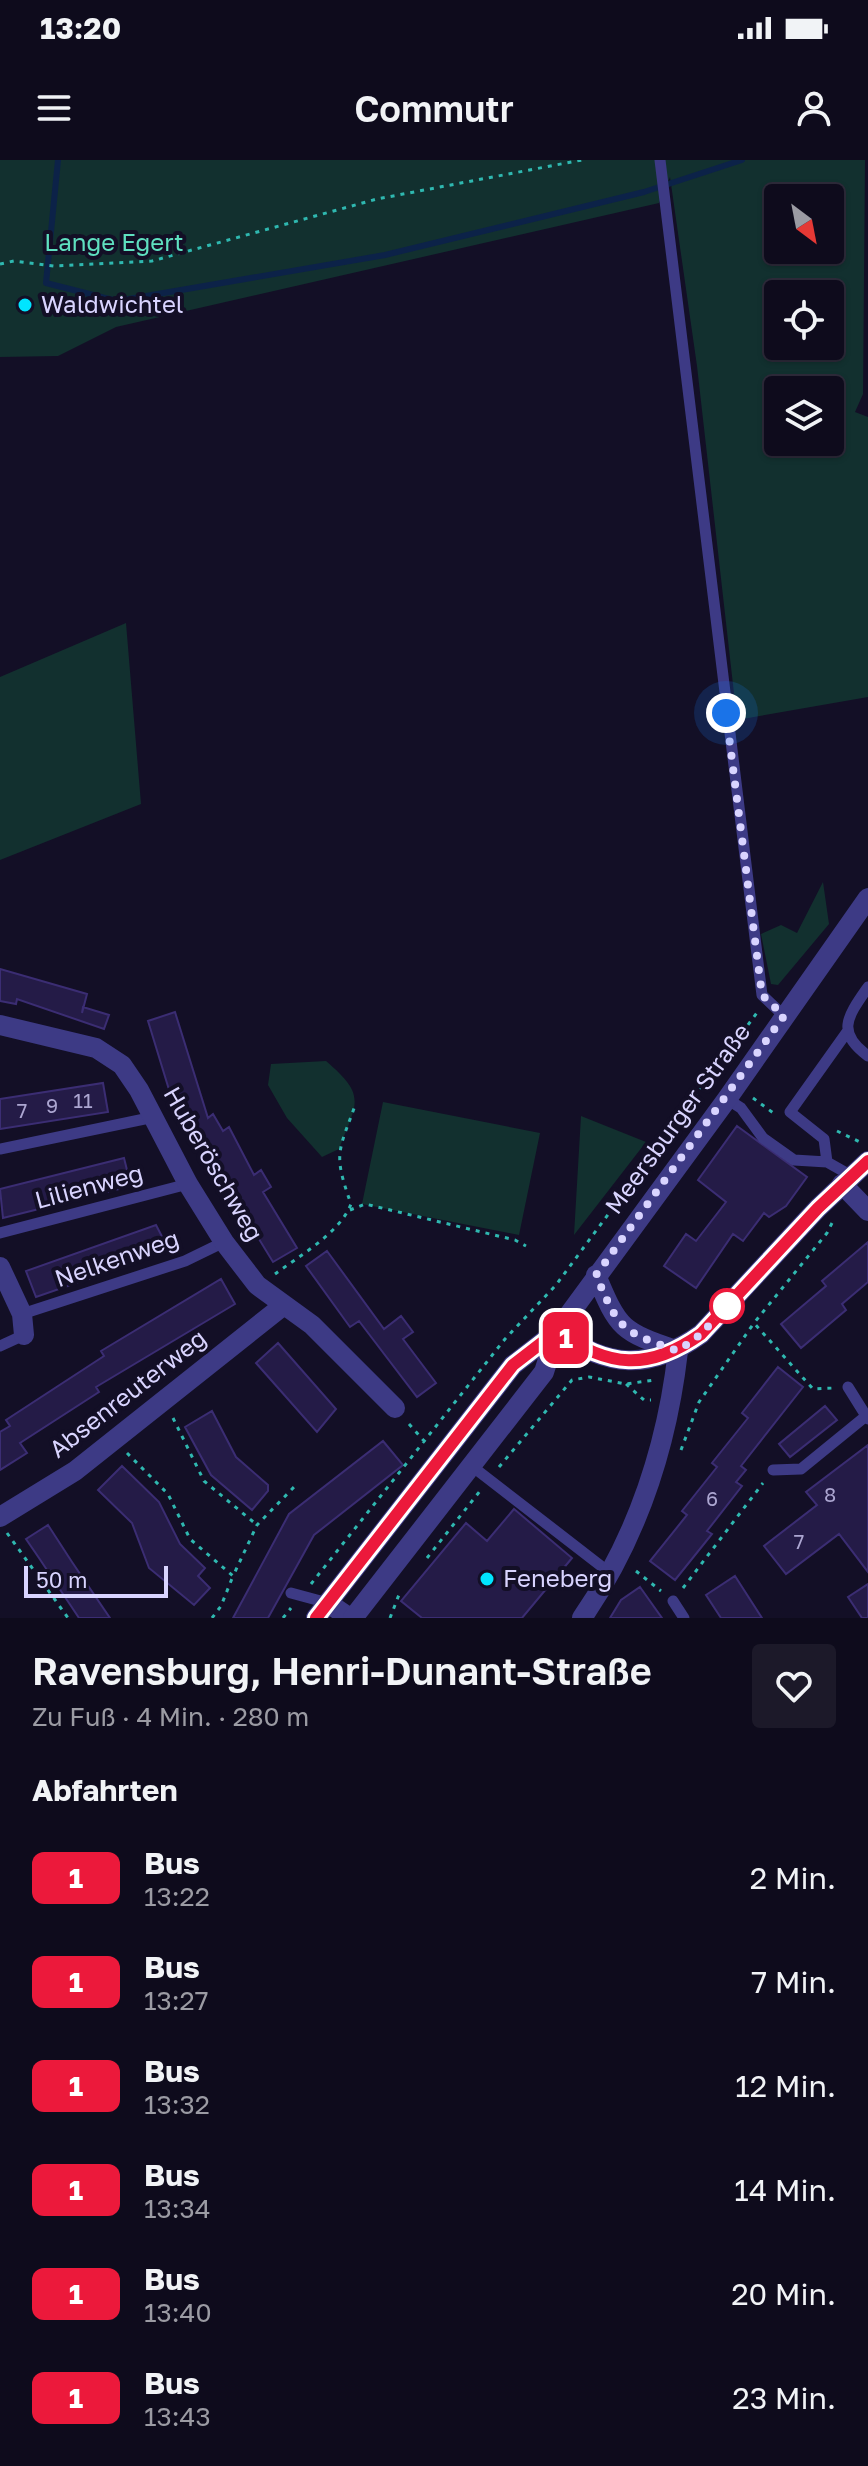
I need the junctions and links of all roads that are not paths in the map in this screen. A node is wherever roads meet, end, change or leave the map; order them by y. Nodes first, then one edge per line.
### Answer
1 (660, 160) edge
2 (868, 898) edge
3 (868, 987) edge
4 (784, 1016) junction
5 (0, 1025) edge
6 (847, 1032) junction
7 (868, 1056) edge
8 (727, 1099) junction
9 (154, 1117) junction
10 (0, 1149) edge
11 (868, 1161) edge
12 (827, 1162) junction
13 (846, 1180) junction
14 (188, 1184) junction
15 (868, 1211) edge
16 (0, 1233) edge
17 (224, 1242) junction
18 (0, 1267) edge
19 (596, 1275) junction
20 (284, 1305) junction
21 (22, 1314) junction
22 (557, 1331) junction
23 (24, 1335) joint
24 (0, 1346) edge
25 (678, 1351) junction
26 (848, 1387) road end
27 (395, 1408) road end
28 (867, 1417) edge
29 (473, 1467) junction
30 (773, 1470) road end
31 (0, 1517) edge
32 (610, 1573) junction
33 (296, 1594) road end
34 (673, 1601) road end
35 (322, 1610) edge
36 (352, 1618) edge
37 (582, 1618) edge
38 (684, 1618) edge

1 - 4 lane
2 - 4 street, Meersburger Straße
3 - 6 lane
4 - 8 street, Meersburger Straße
5 - 9 street, Huberöschweg
6 - 7 lane
6 - 12 lane
8 - 12 lane
8 - 19 street, Meersburger Straße
9 - 10 lane
9 - 14 street, Huberöschweg
11 - 13 street
12 - 13 lane
13 - 15 street
13 - 25 street
14 - 16 lane, Lilienweg
14 - 17 street, Huberöschweg
17 - 20 street, Huberöschweg
17 - 21 lane, Nelkenweg
18 - 21 street
19 - 22 street, Meersburger Straße
19 - 25 street
20 - 27 street, Huberöschweg
20 - 31 street, Absenreuterweg
21 - 23 street
22 - 25 street
22 - 29 street, Meersburger Straße
22 - 35 street, Meersburger Straße
23 - 24 lane
25 - 32 street
26 - 28 lane
28 - 30 lane
29 - 32 lane
29 - 36 street, Meersburger Straße
32 - 37 street
33 - 35 lane
34 - 38 lane
35 - 36 street

